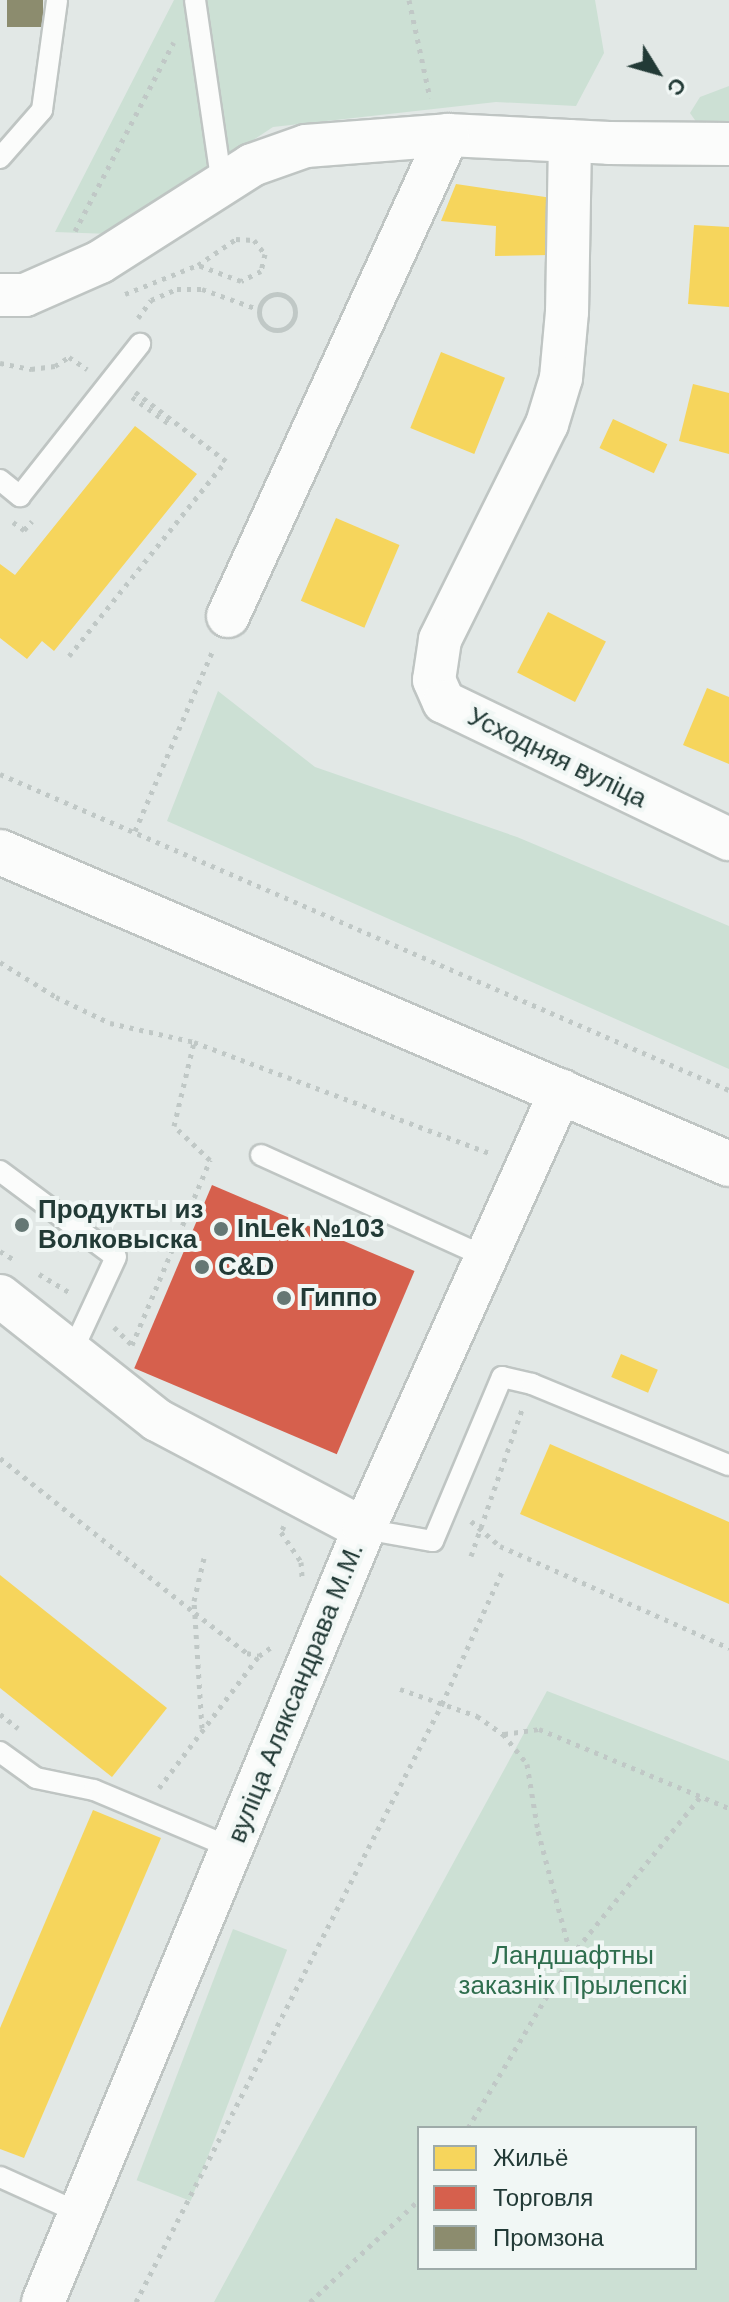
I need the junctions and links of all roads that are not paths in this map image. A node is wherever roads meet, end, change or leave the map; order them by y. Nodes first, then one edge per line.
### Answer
1 (57, 0) edge
2 (195, 1) edge
3 (448, 135) junction
4 (570, 141) junction
5 (729, 144) edge
6 (0, 158) edge
7 (222, 184) junction
8 (0, 295) edge
9 (140, 344) dead end
10 (0, 480) edge
11 (228, 616) road end
12 (729, 839) edge
13 (0, 852) edge
14 (561, 1090) junction
15 (261, 1155) dead end
16 (729, 1164) edge
17 (0, 1171) edge
18 (484, 1256) junction
19 (0, 1296) edge
20 (72, 1352) junction
21 (729, 1465) edge
22 (364, 1529) junction
23 (0, 1752) edge
24 (232, 1848) junction
25 (0, 2177) edge
26 (82, 2214) junction
27 (43, 2302) edge

1 - 6 lane
2 - 7 lane
3 - 4 street
3 - 7 street
3 - 11 street
4 - 5 street
4 - 12 street, Усходняя вуліца
7 - 8 street
9 - 10 lane
13 - 14 main road
14 - 16 main road
14 - 18 street, вуліца Аляксандрава М.М.
15 - 18 lane
17 - 20 lane
18 - 22 street, вуліца Аляксандрава М.М.
19 - 20 street
20 - 22 street
21 - 22 lane
22 - 24 street, вуліца Аляксандрава М.М.
23 - 24 lane
24 - 26 street, вуліца Аляксандрава М.М.
25 - 26 lane
26 - 27 street, вуліца Аляксандрава М.М.

